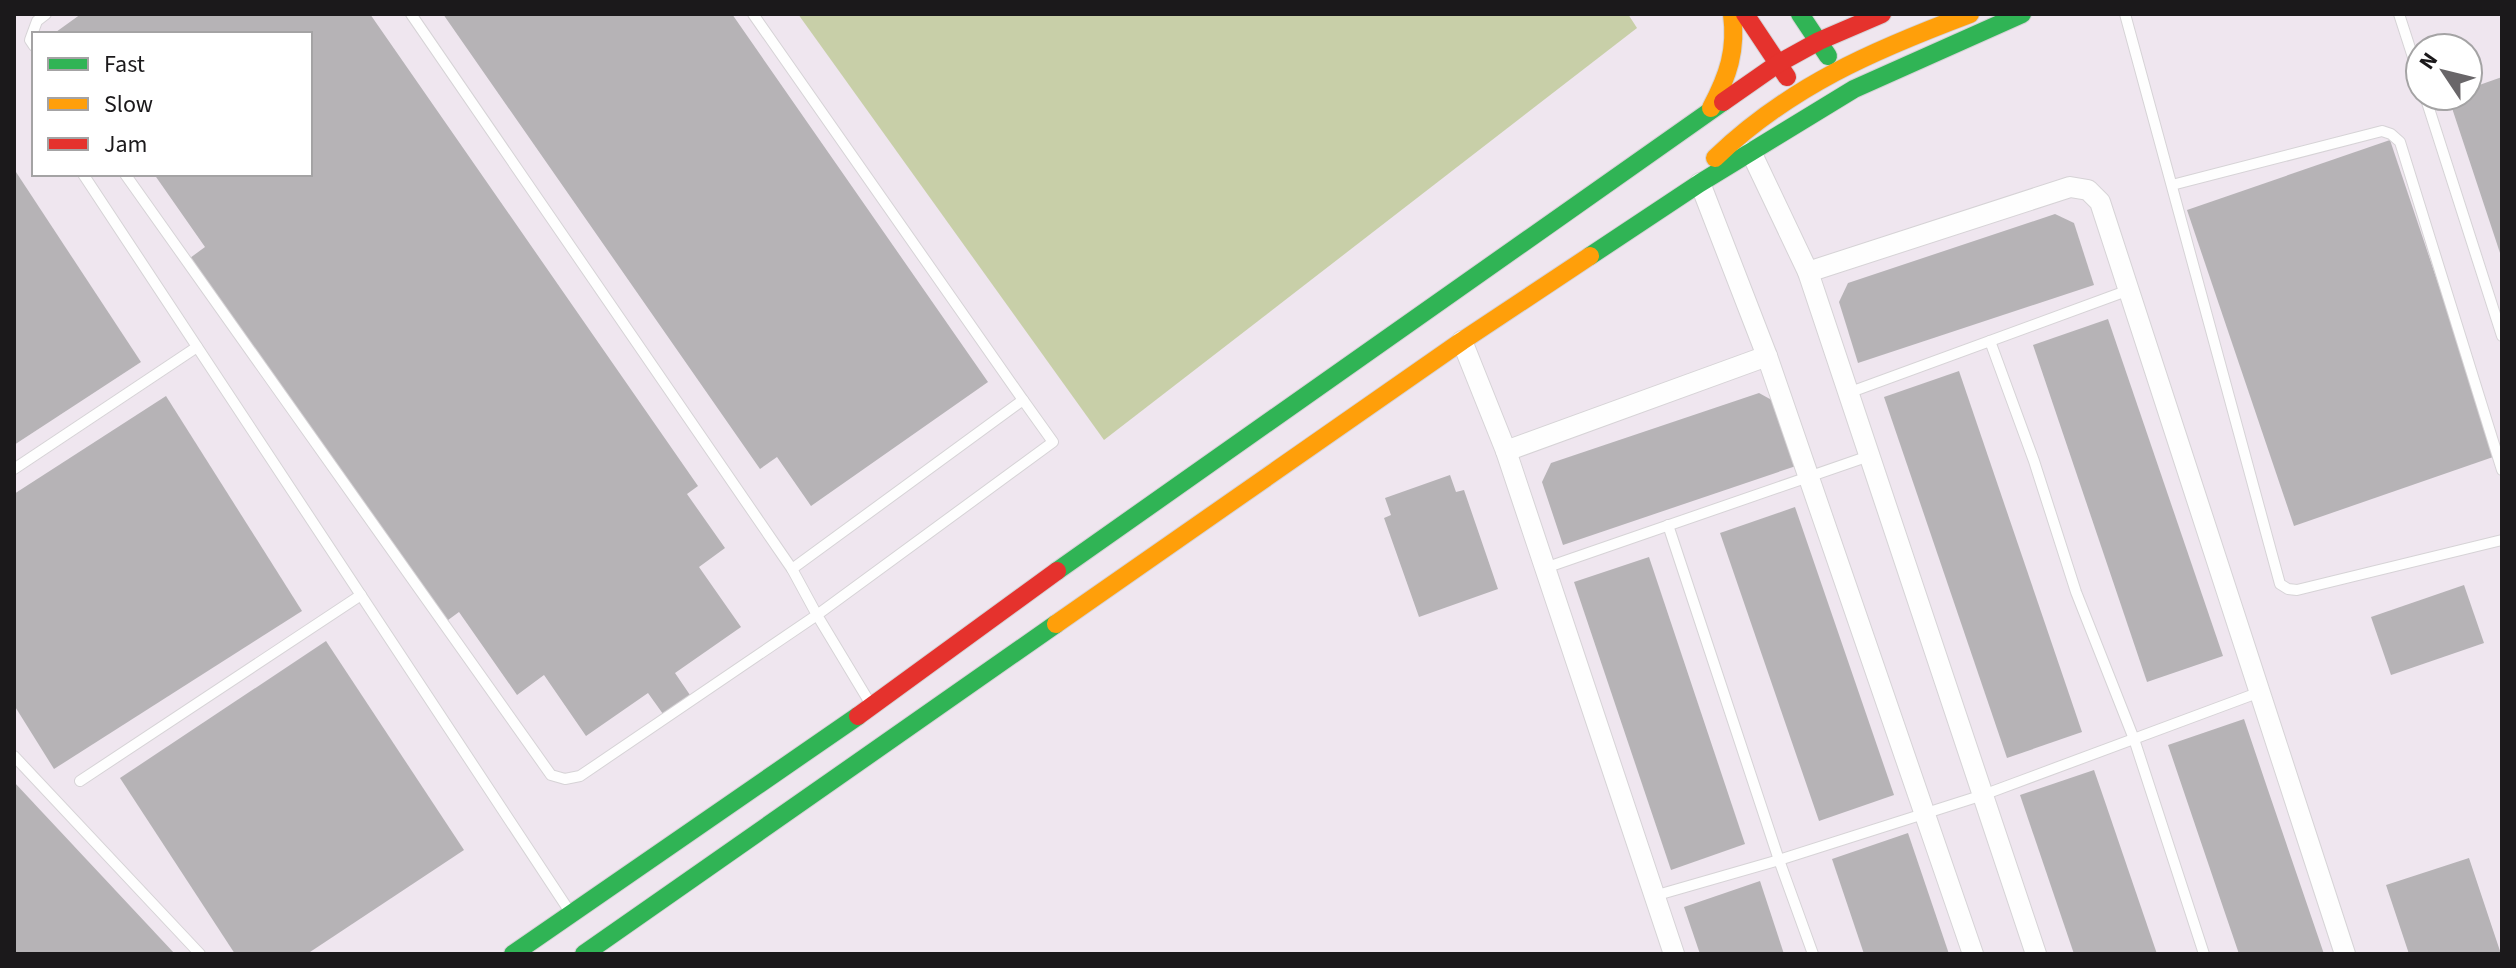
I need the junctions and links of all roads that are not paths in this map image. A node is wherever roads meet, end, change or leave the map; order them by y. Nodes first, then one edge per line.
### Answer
1 (46, 14) edge
2 (411, 14) edge
3 (753, 14) edge
4 (1732, 14) edge
5 (1745, 14) edge
6 (1800, 14) edge
7 (1882, 14) edge
8 (1970, 14) edge
9 (2022, 14) edge
10 (2125, 14) edge
11 (33, 32) edge
12 (1819, 41) junction
13 (1779, 63) junction
14 (1836, 68) junction
15 (1796, 91) junction
16 (2430, 112) edge
17 (1709, 113) junction
18 (1751, 152) junction
19 (84, 176) edge
20 (126, 176) edge
21 (1700, 183) junction
22 (2172, 185) junction
23 (1682, 195) junction
24 (1808, 272) junction
25 (2129, 290) junction
26 (2502, 336) edge
27 (1462, 341) junction
28 (1990, 341) junction
29 (197, 347) junction
30 (1767, 356) junction
31 (1848, 393) junction
32 (1023, 400) junction
33 (1506, 451) junction
34 (1869, 456) junction
35 (14, 469) edge
36 (2502, 470) edge
37 (1809, 476) junction
38 (1668, 525) junction
39 (2502, 540) edge
40 (1545, 568) junction
41 (792, 569) junction
42 (361, 595) junction
43 (817, 615) junction
44 (1029, 617) junction
45 (2260, 692) junction
46 (872, 706) junction
47 (2134, 739) junction
48 (14, 756) edge
49 (80, 781) dead end
50 (1983, 795) junction
51 (1925, 815) junction
52 (1779, 860) junction
53 (1654, 896) junction
54 (571, 913) junction
55 (200, 954) edge
56 (513, 954) edge
57 (584, 954) edge
58 (1674, 954) edge
59 (1813, 954) edge
60 (1973, 954) edge
61 (2036, 954) edge
62 (2204, 954) edge
63 (2345, 954) edge

1 - 11 lane
2 - 41 lane
3 - 32 lane
4 - 17 street
5 - 13 street
6 - 12 street
7 - 12 street
8 - 14 street
9 - 18 street
10 - 22 lane
12 - 13 street
12 - 14 street
13 - 15 street
13 - 17 street
14 - 15 street
15 - 23 street
16 - 26 lane
17 - 44 street
18 - 21 street
18 - 24 street
19 - 29 lane
20 - 43 lane
21 - 23 street
21 - 30 street
22 - 36 lane
22 - 39 lane
23 - 27 street
24 - 25 street
24 - 31 street
25 - 28 lane
25 - 45 street
27 - 33 street
27 - 44 street
28 - 31 lane
28 - 47 lane
29 - 35 lane
29 - 42 lane
30 - 33 street
30 - 37 street
31 - 34 street
32 - 41 lane
32 - 43 lane
33 - 40 street
34 - 37 lane
34 - 50 street
37 - 38 lane
37 - 51 street
38 - 40 lane
38 - 52 lane
40 - 53 street
41 - 43 lane
42 - 49 lane
42 - 54 lane
43 - 46 lane
44 - 46 street
44 - 57 street
45 - 47 lane
45 - 63 street
46 - 54 street
47 - 50 lane
47 - 62 lane
48 - 55 lane
50 - 51 lane
50 - 61 street
51 - 52 lane
51 - 60 street
52 - 53 lane
52 - 59 lane
53 - 58 street
54 - 56 street

